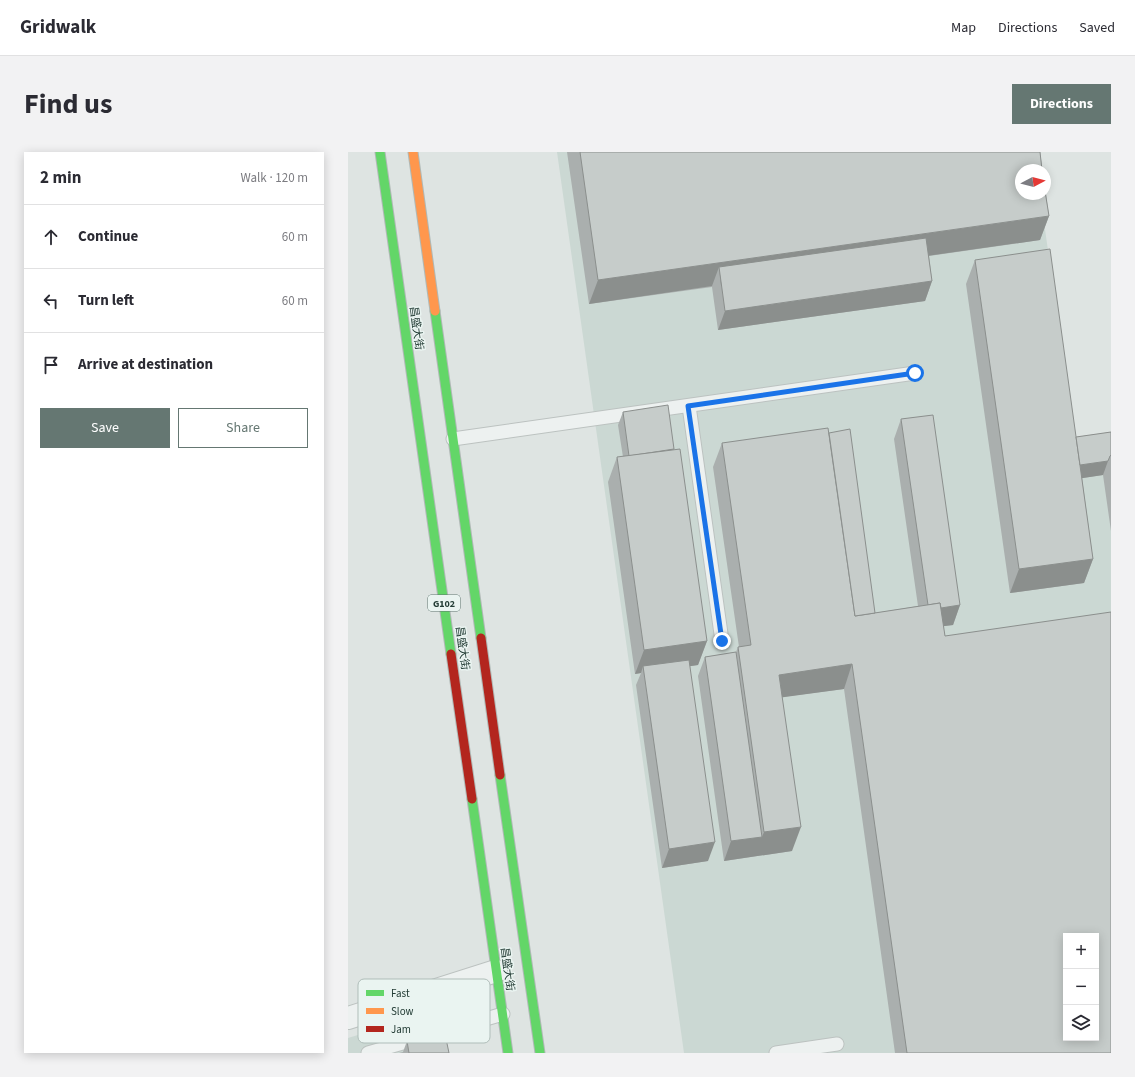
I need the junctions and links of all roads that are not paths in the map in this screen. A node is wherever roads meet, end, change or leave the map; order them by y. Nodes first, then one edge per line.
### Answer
1 (380, 152) edge
2 (413, 152) edge
3 (915, 373) dead end
4 (688, 406) junction
5 (453, 439) junction
6 (722, 641) dead end
7 (496, 971) junction
8 (471, 979) edge
9 (503, 1014) junction
10 (358, 1015) edge
11 (348, 1018) edge
12 (490, 1018) edge
13 (403, 1043) edge
14 (838, 1044) dead end
15 (368, 1053) edge
16 (508, 1053) edge
17 (540, 1053) edge
18 (776, 1053) edge

1 - 7 highway, 昌盛大街 / G102
2 - 5 highway, 昌盛大街 / G102
3 - 4 lane
4 - 5 lane
4 - 6 lane
5 - 17 highway, 昌盛大街 / G102
7 - 8 street
7 - 9 highway, 昌盛大街 / G102
9 - 12 lane
9 - 16 highway, 昌盛大街 / G102
10 - 11 street
13 - 15 lane
14 - 18 lane

